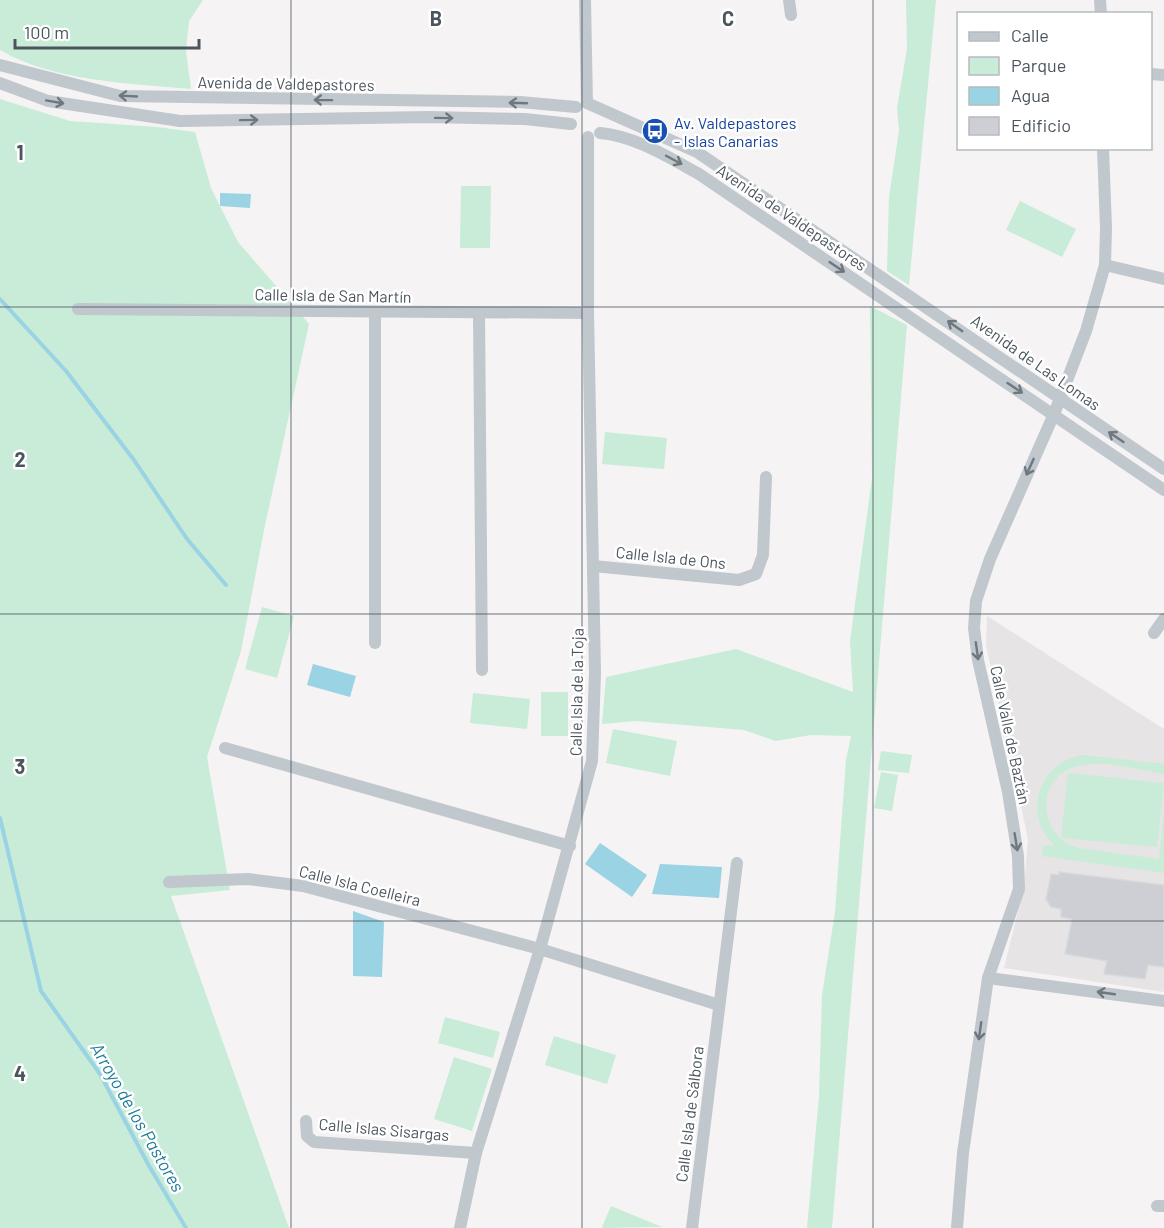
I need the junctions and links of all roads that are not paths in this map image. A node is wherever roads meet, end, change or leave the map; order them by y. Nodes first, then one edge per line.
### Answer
1 (585, 0) edge
2 (789, 0) edge
3 (791, 15) dead end
4 (0, 65) edge
5 (0, 83) edge
6 (582, 105) junction
7 (603, 110) junction
8 (571, 124) junction
9 (594, 135) junction
10 (1103, 150) edge
11 (1105, 265) junction
12 (1164, 279) edge
13 (890, 281) joint
14 (897, 308) joint
15 (78, 309) dead end
16 (375, 313) junction
17 (479, 313) junction
18 (588, 313) junction
19 (1059, 398) junction
20 (1054, 414) junction
21 (1164, 469) edge
22 (766, 477) dead end
23 (1164, 490) edge
24 (593, 566) junction
25 (1164, 619) edge
26 (1154, 633) dead end
27 (375, 643) dead end
28 (482, 670) dead end
29 (225, 748) dead end
30 (570, 846) junction
31 (737, 863) dead end
32 (169, 882) dead end
33 (540, 949) junction
34 (988, 978) junction
35 (1164, 1001) edge
36 (719, 1005) junction
37 (306, 1121) dead end
38 (476, 1153) junction
39 (460, 1228) edge
40 (692, 1228) edge
41 (957, 1228) edge

1 - 6 street
2 - 3 street
6 -> 4 street, Avenida de Valdepastores
5 -> 8 street, Avenida de Valdepastores
6 - 7 street, Avenida de Valdepastores
6 - 8 street
7 - 9 street, Calle Isla de la Toja
7 - 13 street, Avenida de Valdepastores
8 - 9 street
9 -> 14 street, Avenida de Valdepastores
9 - 18 street, Calle Isla de la Toja
10 - 11 street, Calle Valle de Baztán
11 - 12 street
11 - 19 street, Calle Valle de Baztán
19 -> 13 street, Avenida de Las Lomas
14 -> 20 street, Avenida de Las Lomas
15 - 16 street, Calle Isla de San Martín
16 - 17 street, Calle Isla de San Martín
16 - 27 street
17 - 18 street, Calle Isla de San Martín
17 - 28 street
18 - 24 street, Calle Isla de la Toja
19 - 20 street, Calle Valle de Baztán
21 -> 19 street, Avenida de Las Lomas
20 - 23 street, Avenida de Las Lomas
20 -> 34 street, Calle Valle de Baztán
22 - 24 street, Calle Isla de Ons
24 - 30 street, Calle Isla de la Toja
25 - 26 street
29 - 30 street
30 - 33 street, Calle Isla de la Toja
31 - 36 street, Calle Isla de Sálbora
32 - 33 street, Calle Isla Coelleira
33 - 36 street
33 - 38 street, Calle Isla de la Toja
35 -> 34 street
34 -> 41 street, Calle Valle de Baztán
36 - 40 street, Calle Isla de Sálbora
37 - 38 street, Calle Islas Sisargas
38 - 39 street, Calle Isla de la Toja

